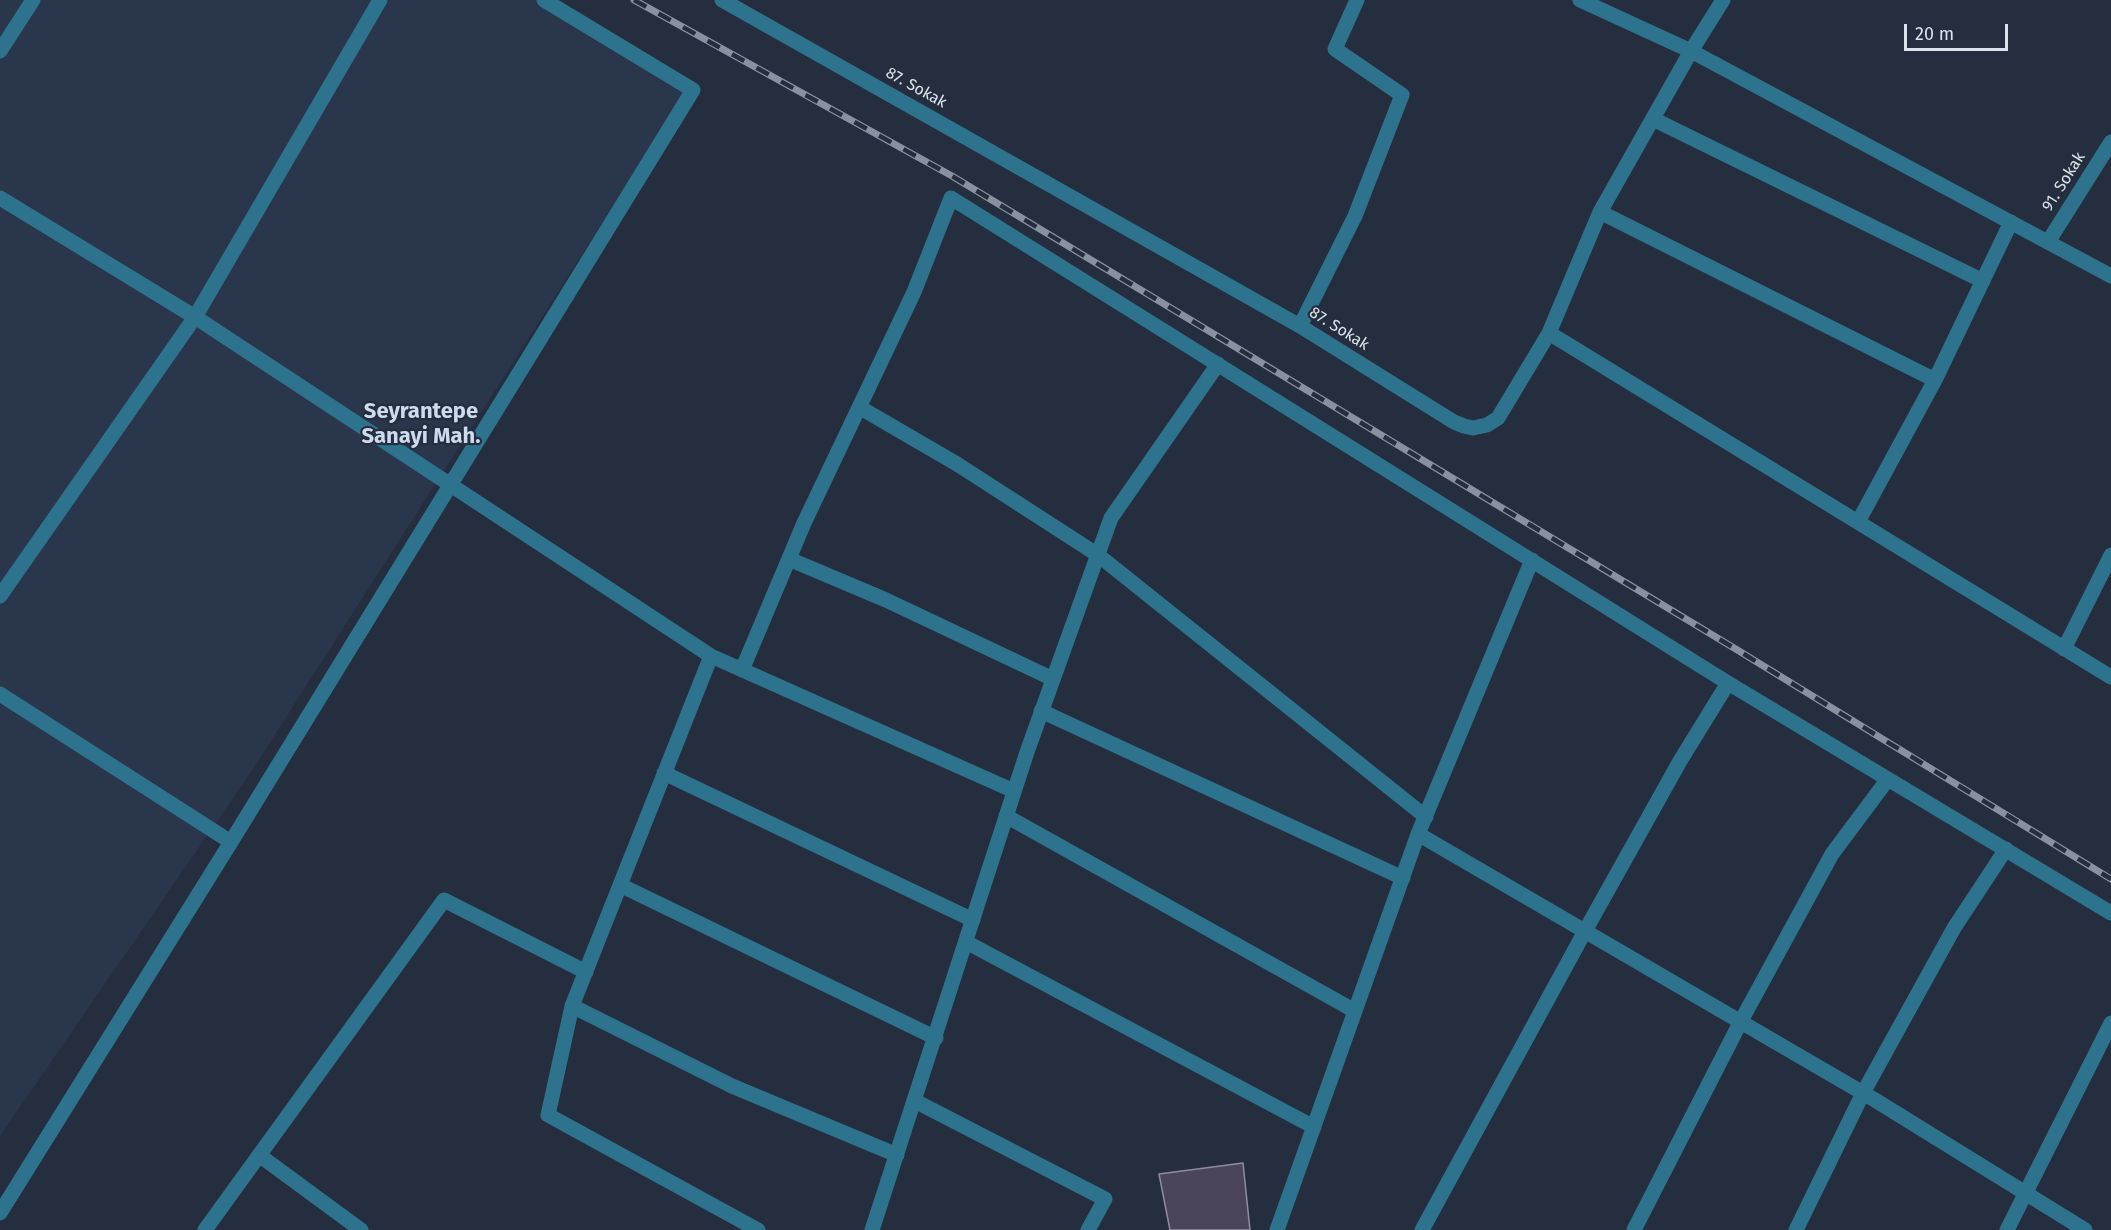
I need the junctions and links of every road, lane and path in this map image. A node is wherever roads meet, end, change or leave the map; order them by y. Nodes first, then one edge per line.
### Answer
1 (33, 0) edge
2 (380, 0) edge
3 (544, 0) edge
4 (722, 0) edge
5 (1357, 0) edge
6 (1580, 0) edge
7 (1723, 0) edge
8 (750, 7) edge
9 (0, 51) edge
10 (1690, 51) junction
11 (1653, 119) junction
12 (2111, 142) edge
13 (0, 198) edge
14 (1600, 213) junction
15 (2011, 222) junction
16 (2048, 242) junction
17 (2111, 276) edge
18 (1983, 281) junction
19 (195, 317) junction
20 (1300, 326) junction
21 (1549, 333) junction
22 (1218, 364) junction
23 (1935, 380) junction
24 (859, 407) junction
25 (449, 486) junction
26 (1858, 522) junction
27 (1098, 555) junction
28 (2111, 555) edge
29 (789, 559) junction
30 (1532, 560) junction
31 (0, 596) edge
32 (2064, 649) junction
33 (711, 656) junction
34 (742, 670) junction
35 (2111, 677) edge
36 (1053, 680) junction
37 (1728, 683) junction
38 (0, 694) edge
39 (1041, 711) junction
40 (664, 773) junction
41 (1888, 780) junction
42 (1014, 791) junction
43 (1006, 816) junction
44 (1426, 817) junction
45 (1418, 834) junction
46 (231, 842) junction
47 (2006, 849) junction
48 (1403, 878) junction
49 (620, 885) junction
50 (2111, 913) edge
51 (973, 920) junction
52 (1585, 931) junction
53 (966, 942) junction
54 (586, 972) junction
55 (572, 1006) junction
56 (1355, 1011) junction
57 (1741, 1021) junction
58 (2111, 1023) edge
59 (936, 1038) junction
60 (1863, 1093) junction
61 (915, 1101) junction
62 (1314, 1127) junction
63 (259, 1155) junction
64 (897, 1155) junction
65 (2027, 1194) junction
66 (0, 1213) edge
67 (205, 1230) edge
68 (361, 1230) edge
69 (758, 1230) edge
70 (872, 1230) edge
71 (1089, 1230) edge
72 (1277, 1230) edge
73 (1422, 1230) edge
74 (1634, 1230) edge
75 (1797, 1230) edge
76 (2007, 1230) edge
77 (2085, 1230) edge

1 - 9 street
2 - 19 street
3 - 25 street
4 - 8 street, 87. Sokak
5 - 20 street
6 - 10 street
7 - 10 street, 87. Sokak
8 - 20 street, 87. Sokak
10 - 11 street, 87. Sokak
10 - 15 street
11 - 14 street, 87. Sokak
11 - 18 street
12 - 16 street, 91. Sokak
13 - 19 street
14 - 21 street, 87. Sokak
14 - 23 street
15 - 16 street
15 - 18 street
16 - 17 street
18 - 23 street
19 - 25 street
19 - 31 street
20 - 21 street, 87. Sokak
21 - 26 street
22 - 24 street
22 - 27 street
22 - 30 street
23 - 26 street
24 - 27 street
24 - 29 street
25 - 33 street
25 - 46 street
26 - 32 street
27 - 36 street
27 - 44 street
28 - 32 street
29 - 34 street
29 - 36 street
30 - 37 street
30 - 44 street
32 - 35 street
33 - 34 street
33 - 40 street
34 - 42 street
36 - 39 street
37 - 41 street
37 - 52 street
38 - 46 street
39 - 42 street
39 - 48 street
40 - 49 street
40 - 51 street
41 - 47 street
41 - 57 street
42 - 43 street
43 - 51 street
43 - 56 street
44 - 45 street
45 - 48 street
45 - 52 street
46 - 66 street
47 - 50 street
47 - 60 street
48 - 56 street
49 - 54 street
49 - 59 street
51 - 53 street
52 - 57 street
52 - 73 street
53 - 59 street
53 - 62 street
54 - 55 street
54 - 63 street
55 - 64 street
55 - 69 street
56 - 62 street
57 - 60 street
57 - 74 street
58 - 65 street
59 - 61 street
60 - 65 street
60 - 75 street
61 - 64 street
61 - 71 street
62 - 72 street
63 - 67 street
63 - 68 street
64 - 70 street
65 - 76 street
65 - 77 street

